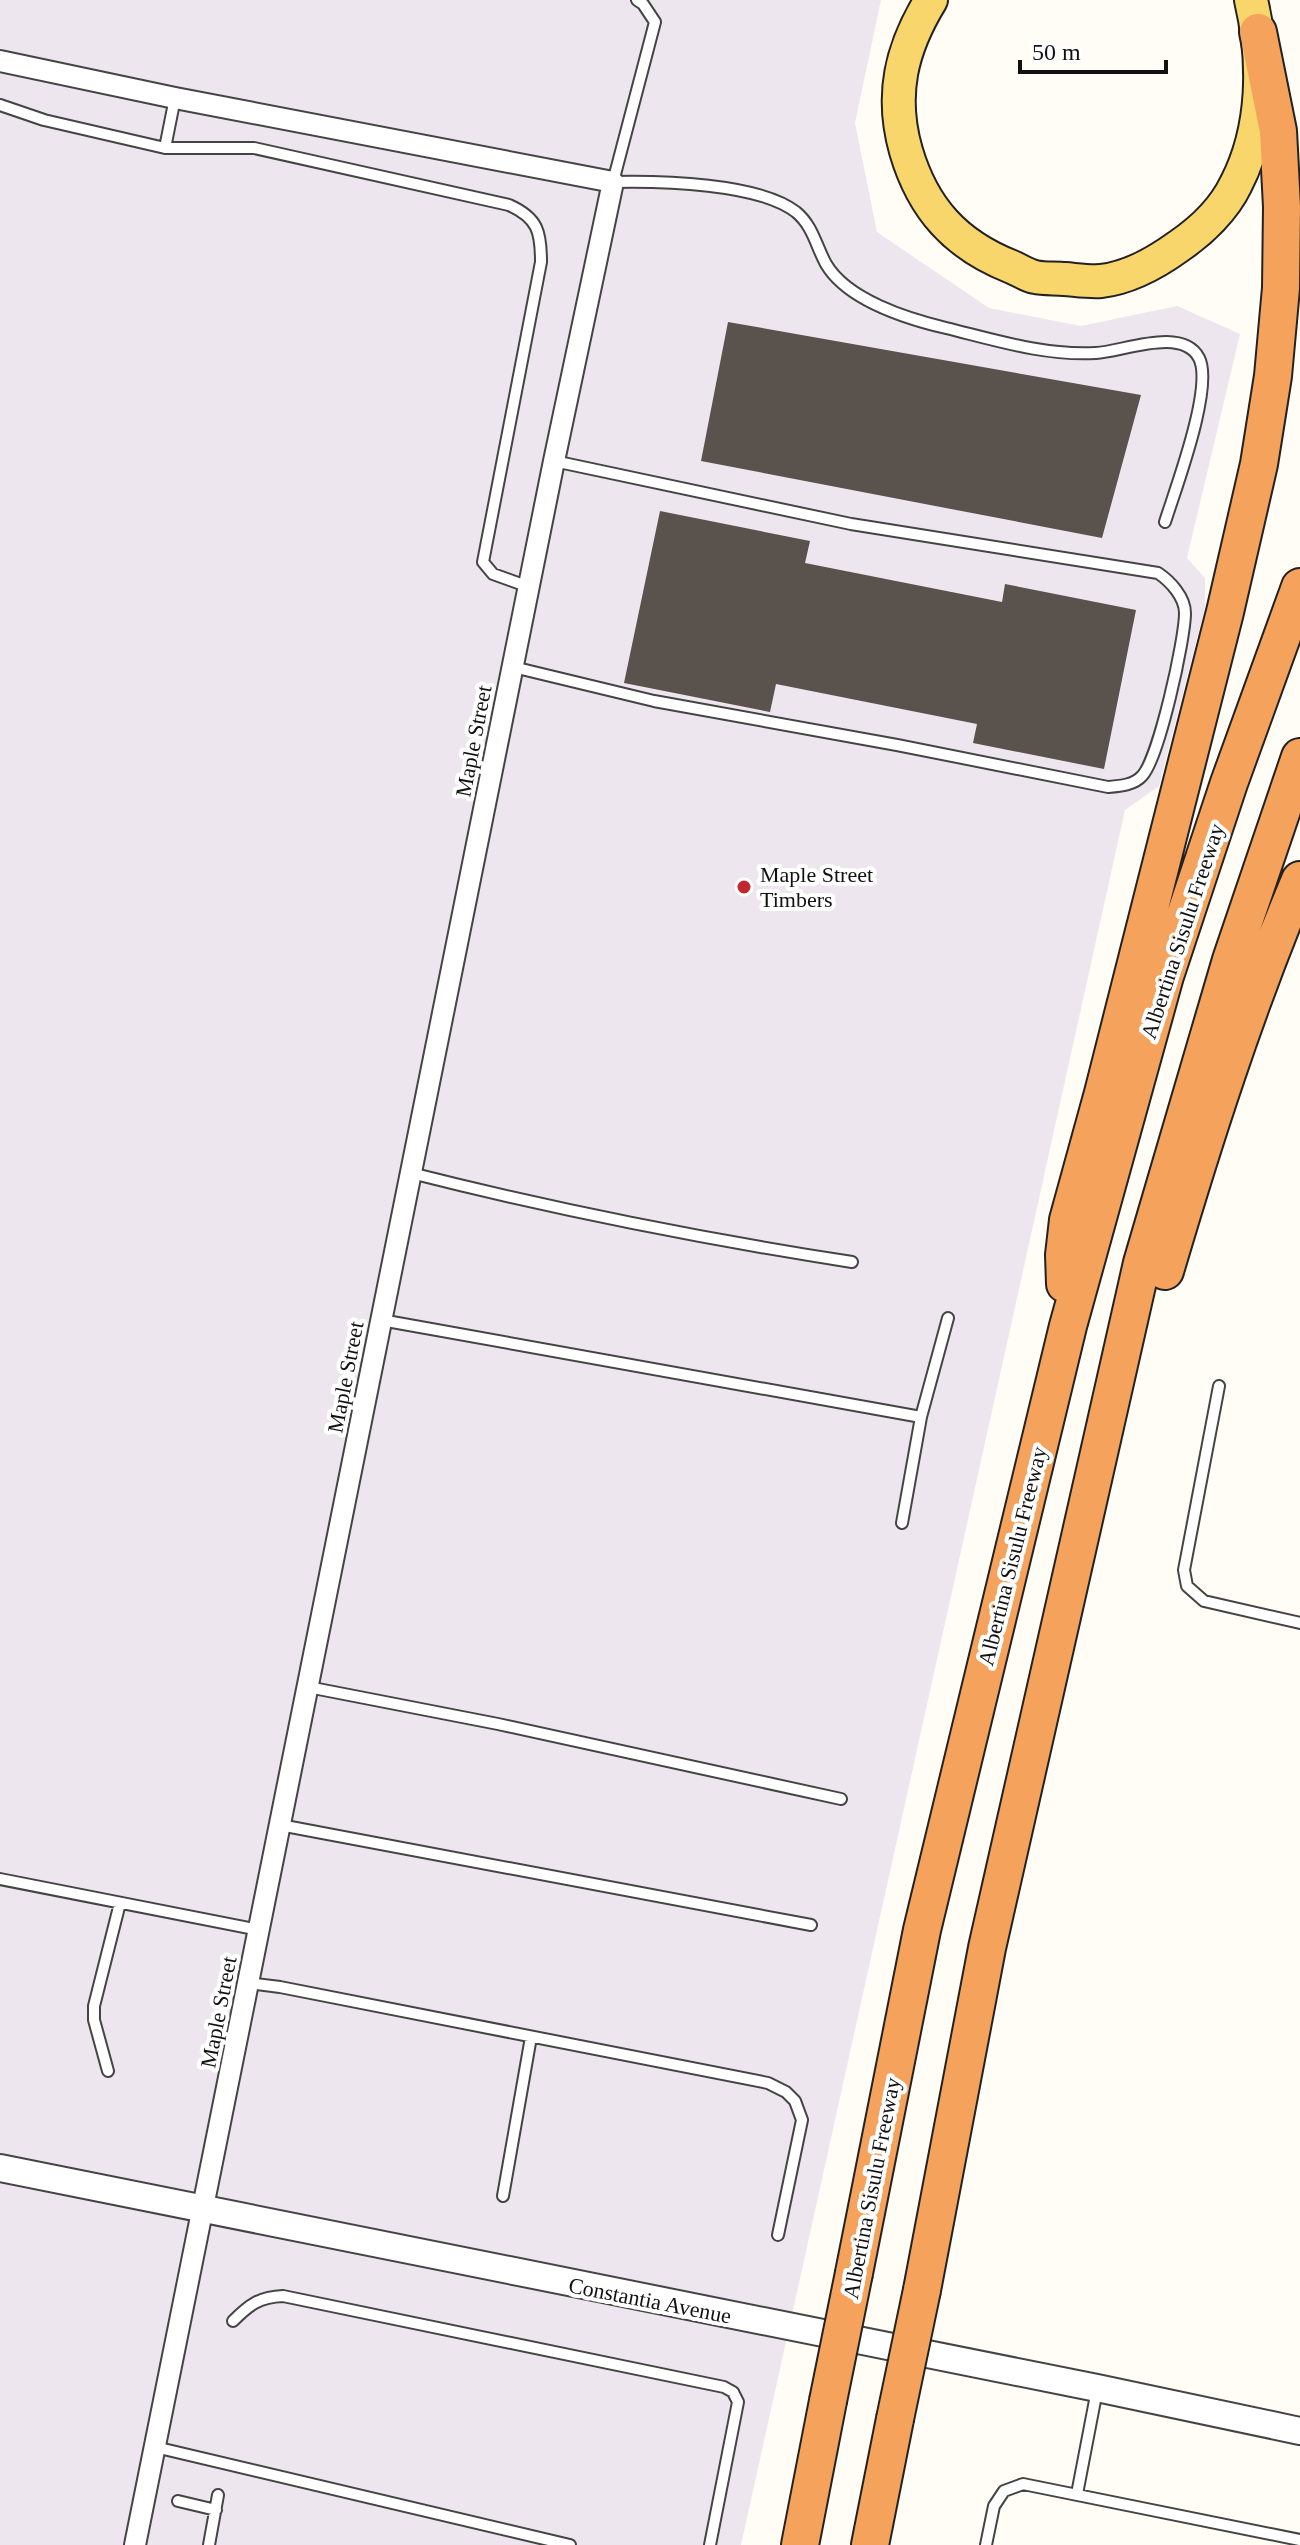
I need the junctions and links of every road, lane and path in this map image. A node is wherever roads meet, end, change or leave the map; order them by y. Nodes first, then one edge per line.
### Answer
1 (637, 0) edge
2 (931, 0) edge
3 (1255, 16) edge
4 (0, 61) edge
5 (175, 98) junction
6 (0, 105) edge
7 (165, 148) junction
8 (613, 182) junction
9 (554, 461) junction
10 (1165, 522) dead end
11 (529, 587) junction
12 (1300, 587) edge
13 (513, 667) junction
14 (1300, 757) edge
15 (1300, 880) edge
16 (411, 1173) junction
17 (852, 1262) dead end
18 (948, 1318) dead end
19 (381, 1320) junction
20 (1068, 1326) junction
21 (1117, 1374) junction
22 (1219, 1386) dead end
23 (921, 1417) junction
24 (902, 1523) dead end
25 (1300, 1623) edge
26 (308, 1687) junction
27 (841, 1799) dead end
28 (280, 1825) junction
29 (0, 1879) edge
30 (120, 1903) junction
31 (811, 1925) dead end
32 (259, 1930) junction
33 (248, 1983) junction
34 (531, 2037) junction
35 (108, 2071) dead end
36 (0, 2168) edge
37 (503, 2196) dead end
38 (202, 2209) junction
39 (778, 2235) dead end
40 (233, 2321) dead end
41 (1097, 2388) junction
42 (1300, 2431) edge
43 (155, 2447) junction
44 (1077, 2494) junction
45 (218, 2495) dead end
46 (178, 2501) dead end
47 (216, 2510) junction
48 (1300, 2540) edge
49 (135, 2545) edge
50 (209, 2545) edge
51 (570, 2545) edge
52 (710, 2545) edge
53 (800, 2545) edge
54 (870, 2545) edge
55 (986, 2545) edge

1 - 8 lane
2 - 3 main road
3 - 20 highway
4 - 5 street
5 - 7 lane
5 - 8 street
6 - 7 lane
7 - 11 lane
8 - 9 street, Maple Street
8 - 10 lane
9 - 11 street, Maple Street
9 - 13 lane
11 - 13 street, Maple Street
12 - 20 highway, Albertina Sisulu Freeway
13 - 16 street, Maple Street
14 - 21 highway
15 - 21 highway
16 - 17 lane
16 - 19 street, Maple Street
18 - 23 lane
19 - 23 lane
19 - 26 street, Maple Street
20 - 53 highway, Albertina Sisulu Freeway, bridge
21 - 54 highway, bridge
22 - 25 lane
23 - 24 lane
26 - 27 lane
26 - 28 street, Maple Street
28 - 31 lane
28 - 32 street, Maple Street
29 - 30 lane
30 - 32 lane
30 - 35 lane
32 - 33 street, Maple Street
33 - 34 lane
33 - 38 street, Maple Street
34 - 37 lane
34 - 39 lane
36 - 38 street, Constantia Avenue
38 - 41 street, Constantia Avenue
38 - 43 street, Maple Street
40 - 52 lane
41 - 42 street, Constantia Avenue
41 - 44 lane
43 - 49 street, Maple Street
43 - 51 lane
44 - 48 lane
44 - 55 lane
45 - 47 lane
46 - 47 lane
47 - 50 lane

